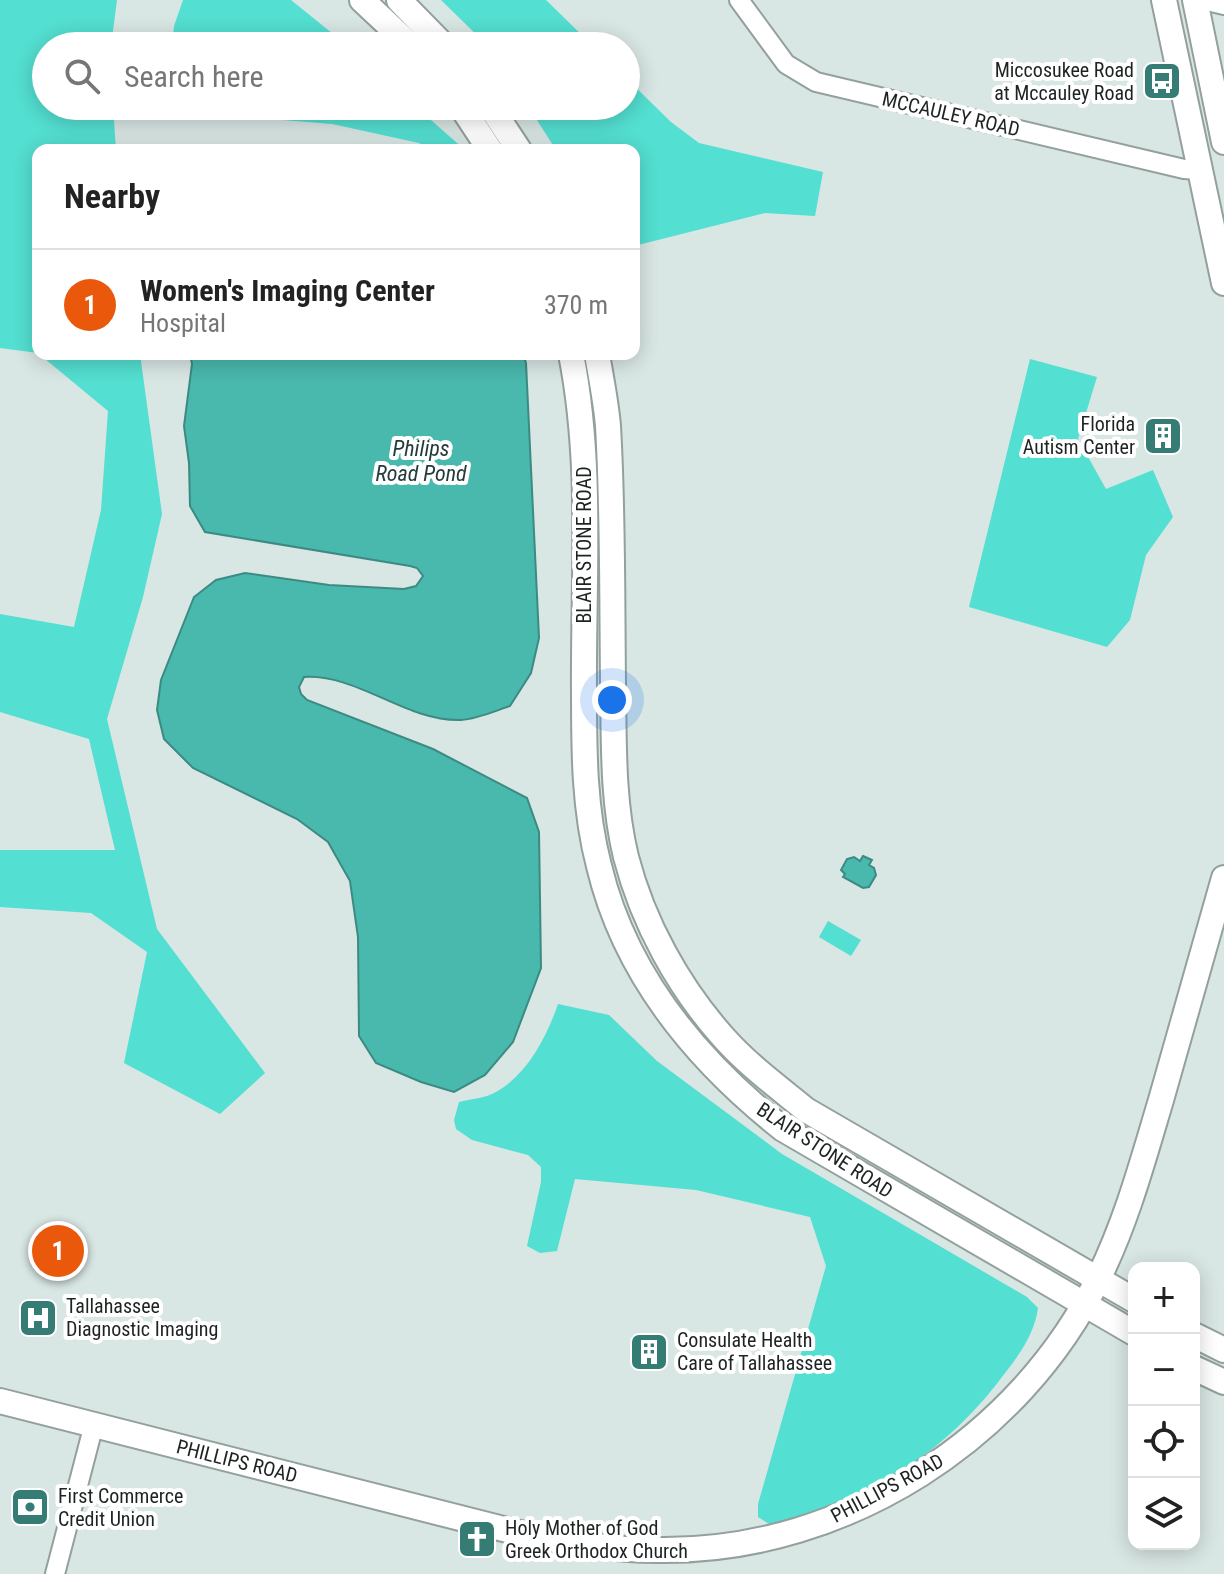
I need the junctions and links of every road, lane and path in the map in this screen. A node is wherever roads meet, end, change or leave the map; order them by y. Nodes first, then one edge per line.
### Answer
1 (362, 0) edge
2 (399, 0) edge
3 (739, 0) edge
4 (1195, 0) edge
5 (1203, 0) edge
6 (1172, 2) edge
7 (1224, 5) edge
8 (396, 32) edge
9 (430, 32) edge
10 (470, 120) edge
11 (499, 120) edge
12 (1224, 142) edge
13 (486, 144) edge
14 (515, 144) edge
15 (1199, 170) junction
16 (1219, 239) edge
17 (1224, 283) edge
18 (572, 360) edge
19 (598, 360) edge
20 (1224, 878) edge
21 (1098, 1280) junction
22 (1128, 1297) edge
23 (1084, 1305) junction
24 (1128, 1330) edge
25 (1200, 1338) edge
26 (1224, 1350) edge
27 (1200, 1371) edge
28 (1224, 1382) edge
29 (0, 1401) edge
30 (94, 1424) junction
31 (55, 1574) edge

1 - 8 main road
2 - 9 main road
3 - 15 street, MCCAULEY ROAD
4 - 12 main road
5 - 7 street
6 - 15 main road
10 - 13 main road
11 - 14 main road
15 - 16 main road
16 - 17 main road
18 - 23 main road, BLAIR STONE ROAD
19 - 21 main road, BLAIR STONE ROAD
20 - 21 main road, PHILLIPS ROAD
21 - 22 main road, BLAIR STONE ROAD
21 - 23 main road, PHILLIPS ROAD
23 - 24 main road, BLAIR STONE ROAD
23 - 30 main road, PHILLIPS ROAD
25 - 26 main road
27 - 28 main road
29 - 30 main road, PHILLIPS ROAD
30 - 31 street

